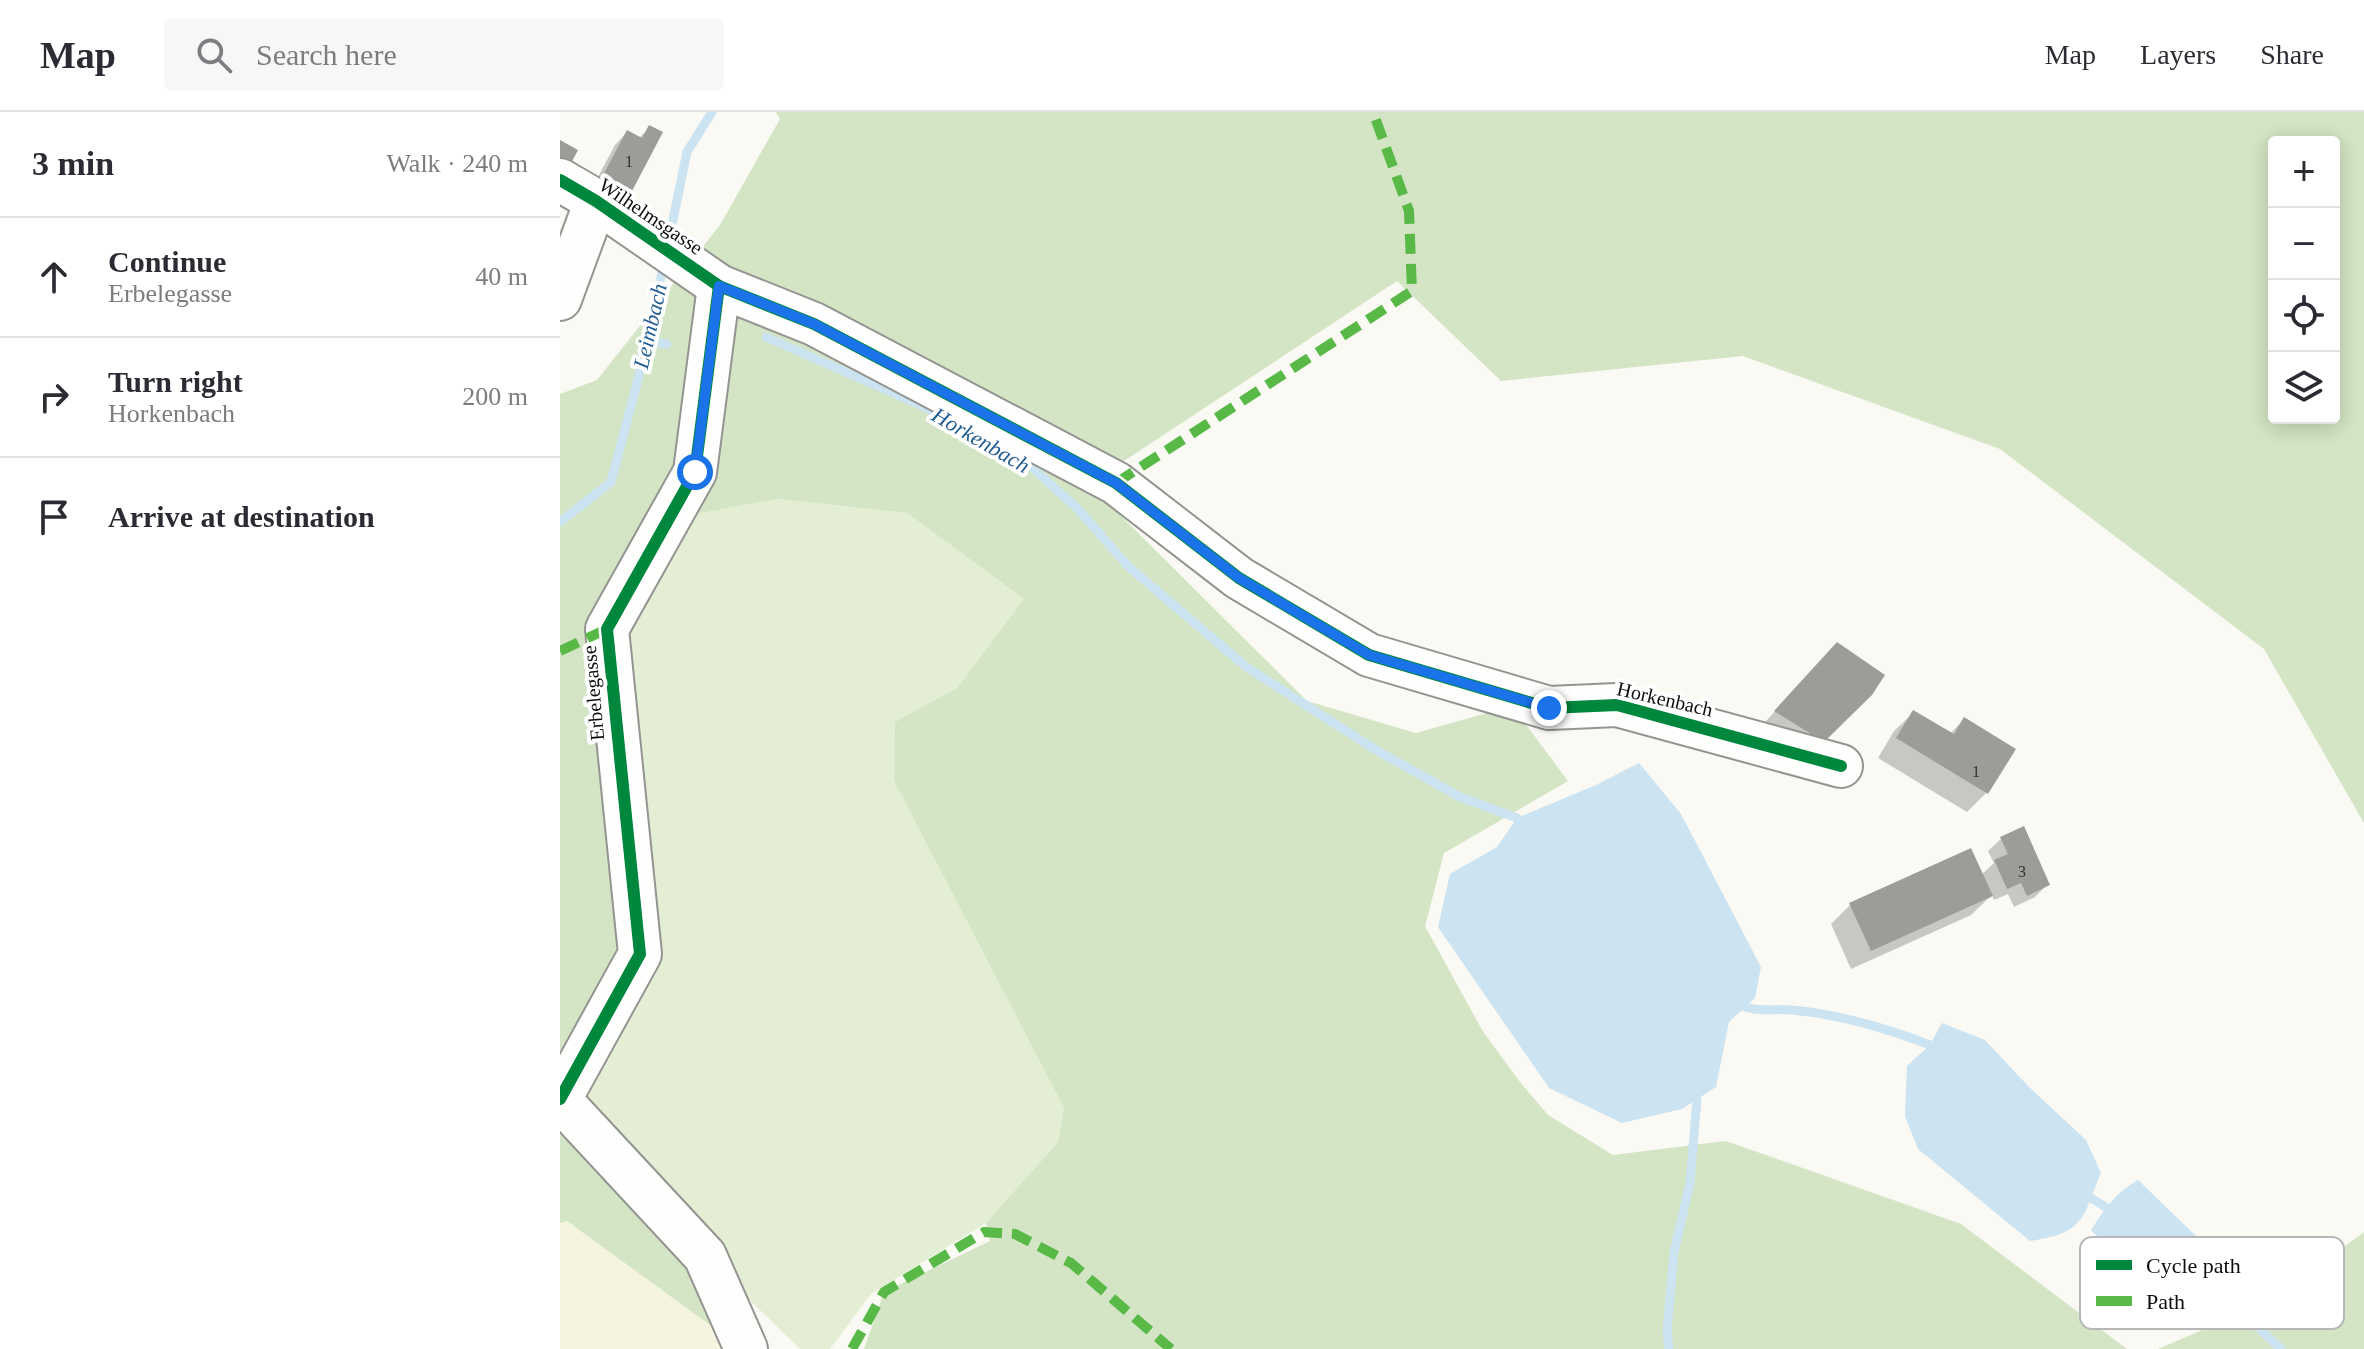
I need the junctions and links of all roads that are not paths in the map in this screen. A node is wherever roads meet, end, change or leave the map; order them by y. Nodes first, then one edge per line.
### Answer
1 (560, 180) edge
2 (596, 201) junction
3 (719, 286) junction
4 (560, 299) edge
5 (1841, 766) dead end
6 (560, 1100) edge
7 (746, 1349) edge

1 - 2 street, Wilhelmsgasse
2 - 3 street, Wilhelmsgasse
2 - 4 street
3 - 5 street, Horkenbach
3 - 6 street, Erbelegasse
6 - 7 street, Erbelegasse

